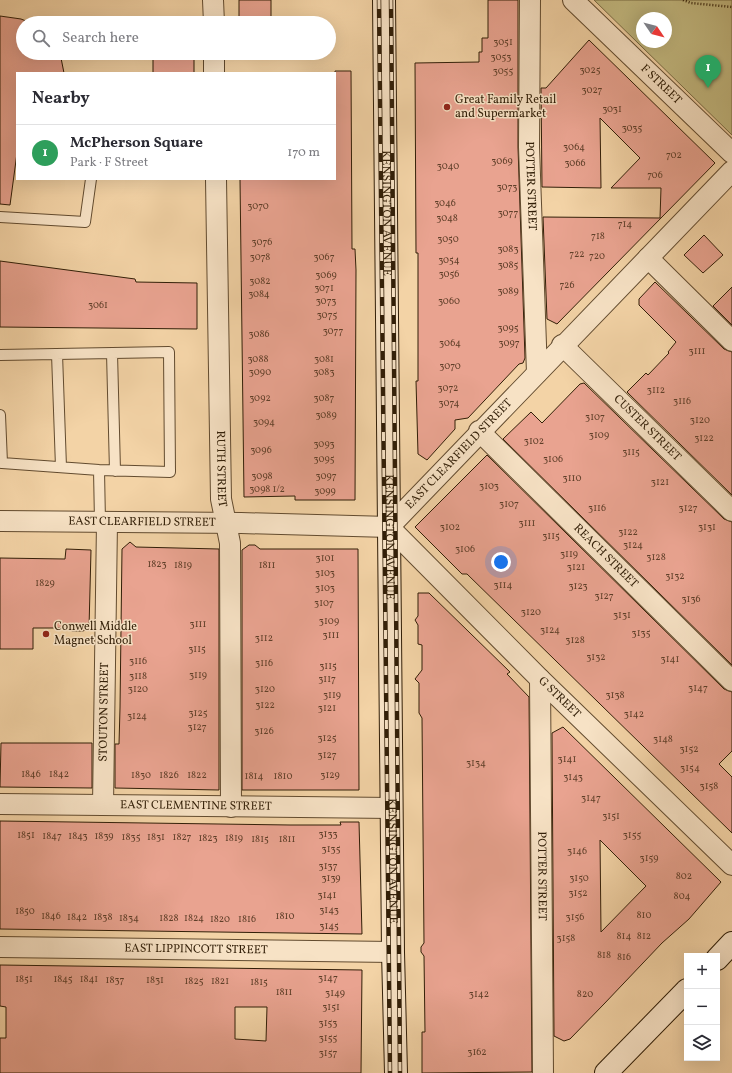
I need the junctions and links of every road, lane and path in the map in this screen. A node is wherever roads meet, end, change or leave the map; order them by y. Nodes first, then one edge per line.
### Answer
1 (213, 0) edge
2 (384, 0) edge
3 (530, 0) edge
4 (573, 0) edge
5 (683, 0) edge
6 (732, 7) edge
7 (214, 16) edge
8 (214, 60) edge
9 (214, 72) edge
10 (732, 152) edge
11 (732, 171) edge
12 (91, 180) edge
13 (216, 180) edge
14 (0, 217) edge
15 (648, 258) junction
16 (732, 341) edge
17 (562, 346) junction
18 (112, 353) junction
19 (57, 354) junction
20 (0, 355) edge
21 (537, 373) junction
22 (0, 415) edge
23 (479, 431) junction
24 (61, 467) junction
25 (99, 470) junction
26 (115, 471) junction
27 (732, 511) edge
28 (0, 521) edge
29 (103, 522) junction
30 (225, 523) junction
31 (389, 527) junction
32 (540, 679) junction
33 (732, 681) edge
34 (0, 804) edge
35 (103, 805) junction
36 (231, 807) junction
37 (392, 808) junction
38 (732, 865) edge
39 (732, 943) edge
40 (0, 947) edge
41 (393, 952) junction
42 (720, 956) edge
43 (684, 993) edge
44 (396, 1073) edge
45 (543, 1073) edge
46 (606, 1073) edge

1 - 7 street
2 - 31 street, KENSINGTON AVENUE
3 - 21 street, POTTER STREET
4 - 10 street, F STREET
5 - 6 path
8 - 9 street
11 - 15 street, EAST CLEARFIELD STREET
12 - 14 lane
13 - 30 street, RUTH STREET
15 - 16 street
15 - 17 street, EAST CLEARFIELD STREET
17 - 21 street, EAST CLEARFIELD STREET
17 - 27 street, CUSTER STREET
18 - 19 lane
18 - 26 lane
18 - 26 lane
19 - 20 lane
19 - 24 lane
21 - 23 street, EAST CLEARFIELD STREET
22 - 24 lane
23 - 31 street, EAST CLEARFIELD STREET
23 - 33 street, REACH STREET
24 - 25 lane
25 - 26 lane
25 - 29 lane
28 - 29 street, EAST CLEARFIELD STREET
29 - 30 street, EAST CLEARFIELD STREET
29 - 35 street, STOUTON STREET
30 - 31 street, EAST CLEARFIELD STREET
30 - 36 street, RUTH STREET
31 - 32 street, G STREET
31 - 37 street, KENSINGTON AVENUE
32 - 38 street, G STREET
32 - 45 street, POTTER STREET
34 - 35 street, EAST CLEMENTINE STREET
35 - 36 street, EAST CLEMENTINE STREET
36 - 37 street, EAST CLEMENTINE STREET
37 - 41 street, KENSINGTON AVENUE
39 - 42 street
40 - 41 street, EAST LIPPINCOTT STREET
41 - 44 street, KENSINGTON AVENUE
43 - 46 street

